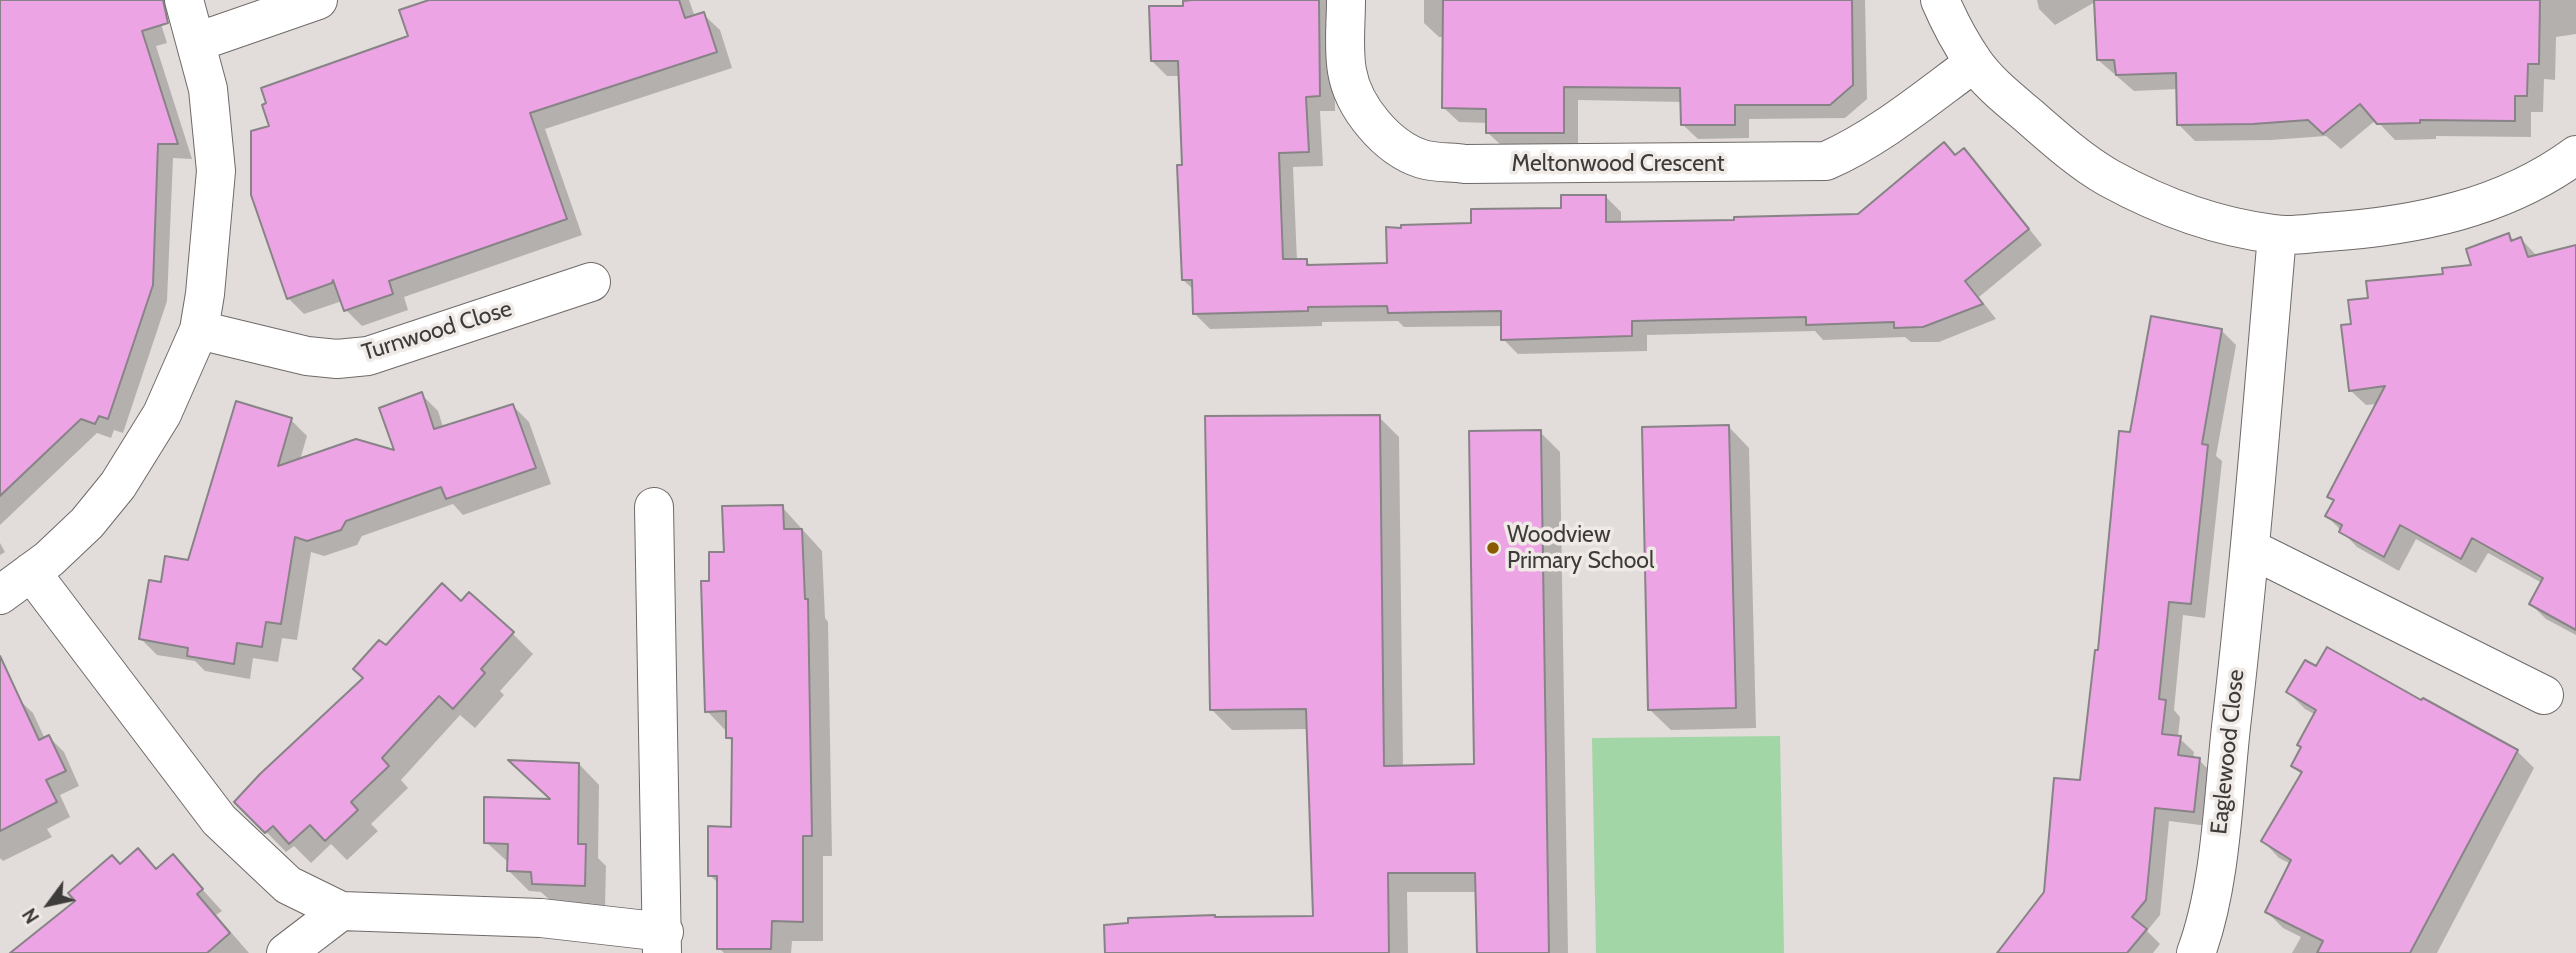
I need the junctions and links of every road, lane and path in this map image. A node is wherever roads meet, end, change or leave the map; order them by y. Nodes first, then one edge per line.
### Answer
1 (184, 0) edge
2 (318, 0) edge
3 (1346, 0) edge
4 (1940, 0) edge
5 (197, 43) junction
6 (1974, 63) junction
7 (2576, 155) edge
8 (2277, 235) junction
9 (591, 282) dead end
10 (199, 330) junction
11 (654, 507) dead end
12 (2251, 549) junction
13 (31, 572) junction
14 (0, 595) edge
15 (2544, 695) dead end
16 (341, 911) junction
17 (663, 943) edge
18 (286, 953) edge
19 (2196, 953) edge

1 - 5 street
2 - 5 street
3 - 6 street, Meltonwood Crescent
4 - 6 street
5 - 10 street
6 - 8 street
7 - 8 street
8 - 12 street, Eaglewood Close
9 - 10 street, Turnwood Close
10 - 13 street
11 - 17 street
12 - 15 street
12 - 19 street, Eaglewood Close
13 - 14 street
13 - 16 street
16 - 17 street
16 - 18 street

